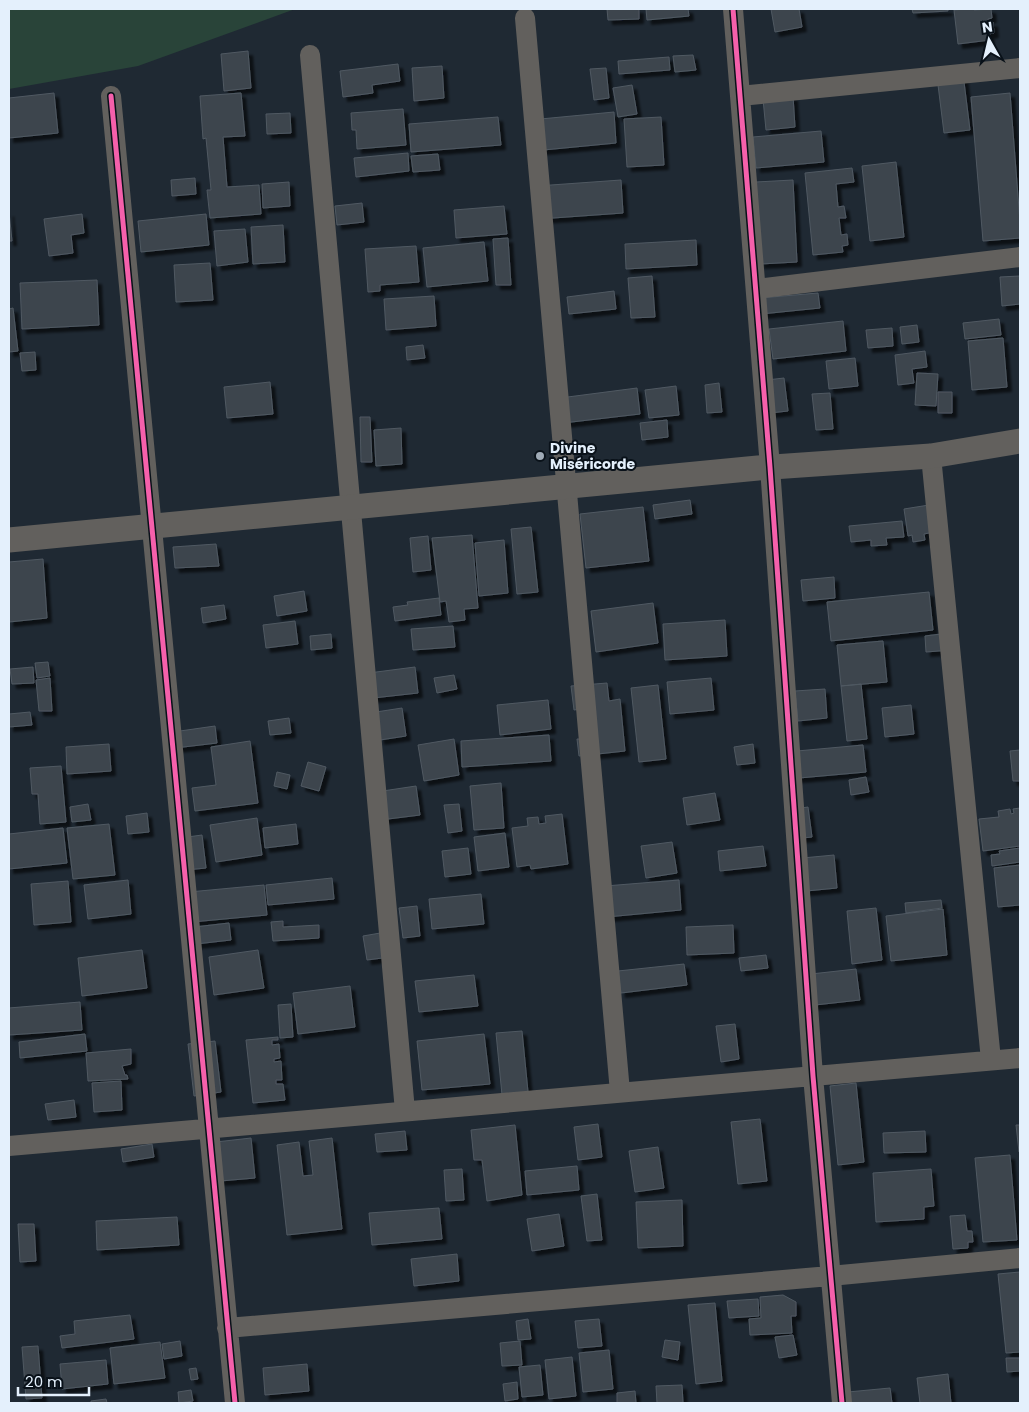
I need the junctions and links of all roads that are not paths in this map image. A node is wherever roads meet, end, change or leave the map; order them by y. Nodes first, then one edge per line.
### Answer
1 (733, 9) edge
2 (525, 18) dead end
3 (310, 55) dead end
4 (1020, 68) edge
5 (111, 96) dead end
6 (740, 96) junction
7 (1020, 257) edge
8 (756, 289) junction
9 (1020, 441) edge
10 (931, 456) junction
11 (770, 467) junction
12 (566, 486) junction
13 (351, 508) junction
14 (152, 526) junction
15 (9, 540) edge
16 (1020, 1058) edge
17 (991, 1060) junction
18 (812, 1076) junction
19 (620, 1092) junction
20 (405, 1111) junction
21 (209, 1128) junction
22 (9, 1146) edge
23 (1020, 1258) edge
24 (830, 1276) junction
25 (228, 1328) junction
26 (234, 1403) edge
27 (842, 1403) edge

1 - 6 street
2 - 12 street
3 - 13 street
4 - 6 street
5 - 14 street
6 - 8 street
7 - 8 street
8 - 11 street
9 - 10 street
10 - 11 street
10 - 17 street
11 - 12 street
11 - 18 street
12 - 13 street
12 - 19 street
13 - 14 street
13 - 20 street
14 - 15 street
14 - 21 street
16 - 17 street
17 - 18 street
18 - 19 street
18 - 24 street
19 - 20 street
20 - 21 street
21 - 22 street
21 - 25 street
23 - 24 street
24 - 25 street
24 - 27 street
25 - 26 street

